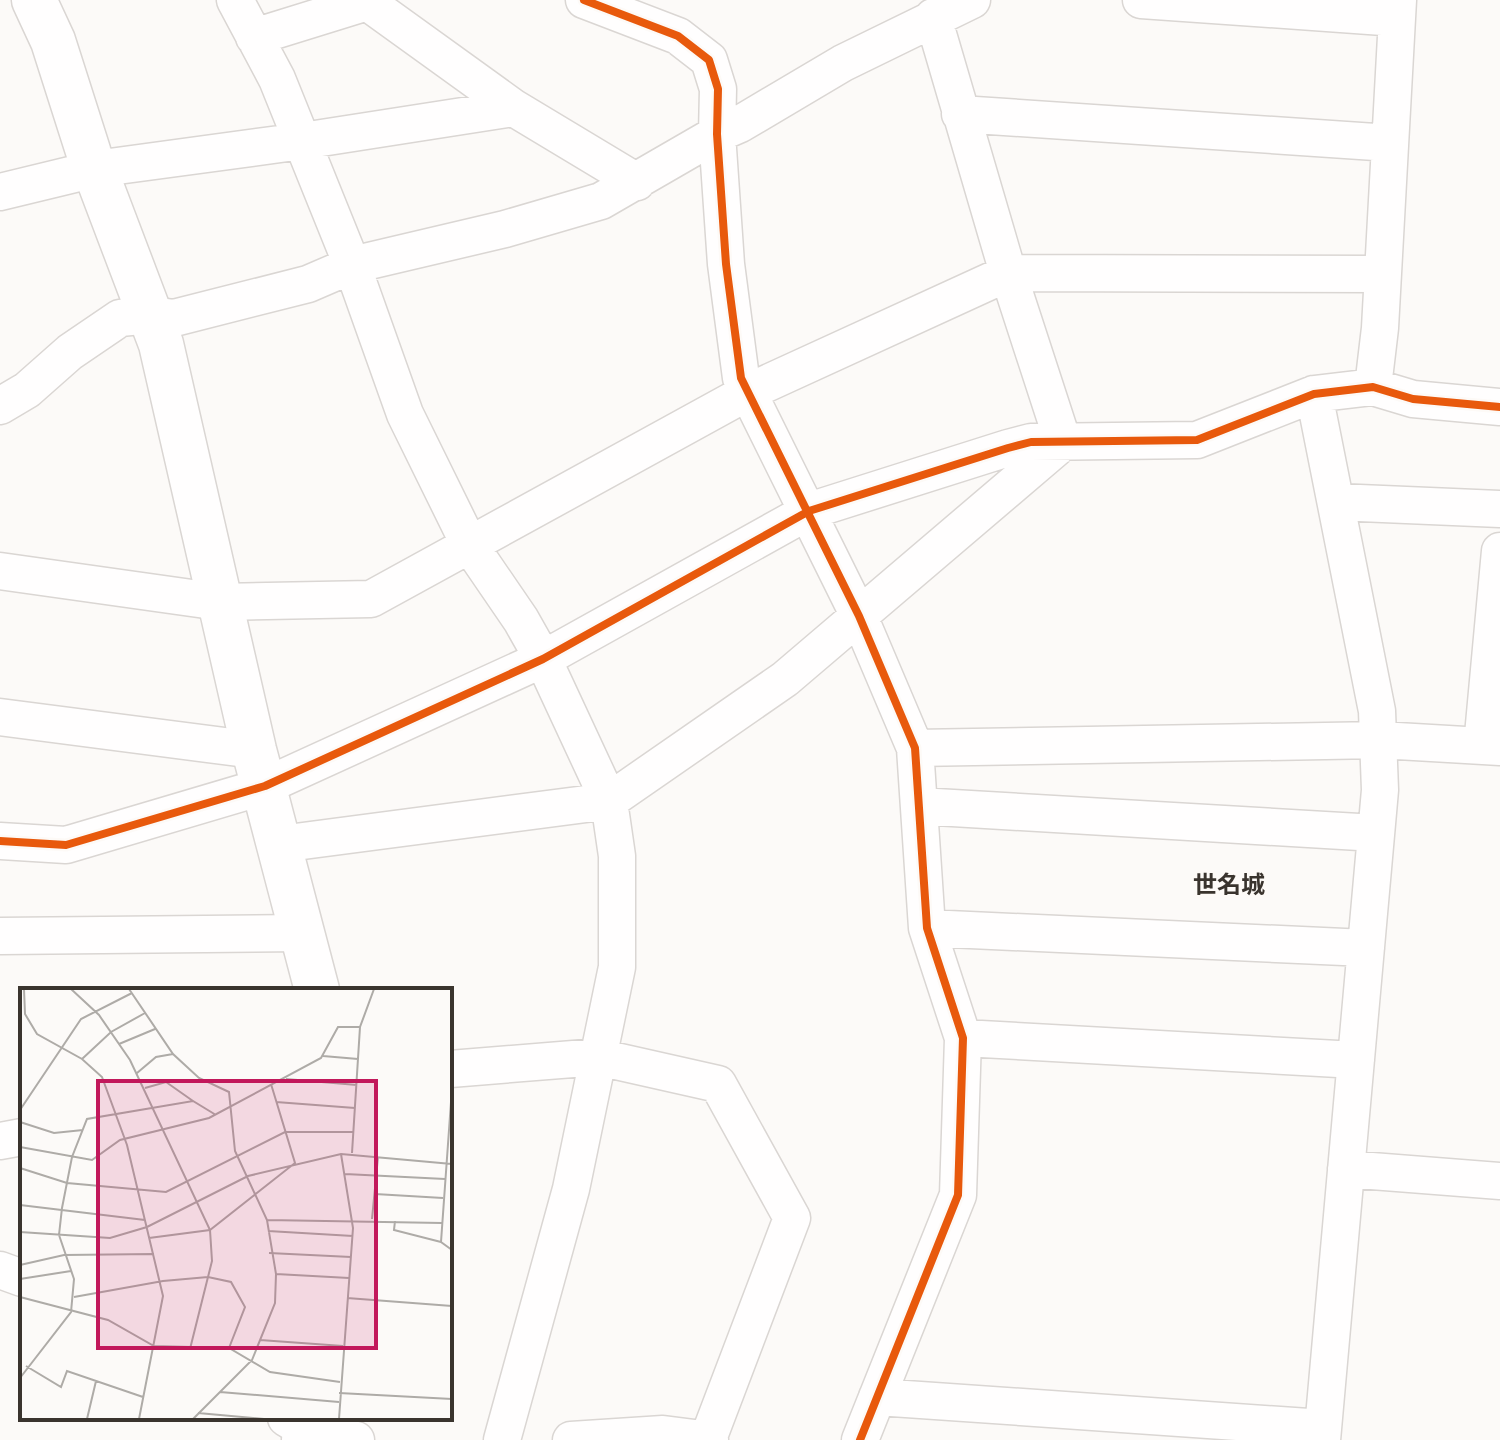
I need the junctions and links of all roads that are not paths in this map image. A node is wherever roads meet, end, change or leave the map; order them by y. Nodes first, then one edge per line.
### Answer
1 (34, 0) edge
2 (235, 0) edge
3 (584, 0) edge
4 (972, 0) edge
5 (1141, 0) edge
6 (1397, 9) edge
7 (933, 17) junction
8 (254, 37) junction
9 (514, 108) junction
10 (960, 114) junction
11 (717, 134) junction
12 (302, 141) junction
13 (1390, 143) junction
14 (95, 169) junction
15 (637, 182) junction
16 (0, 192) edge
17 (352, 265) junction
18 (1008, 273) junction
19 (1383, 274) junction
20 (152, 315) junction
21 (1373, 387) junction
22 (748, 392) junction
23 (1314, 394) junction
24 (0, 406) edge
25 (1500, 407) edge
26 (1063, 442) junction
27 (1336, 502) junction
28 (1500, 509) edge
29 (809, 511) junction
30 (469, 544) junction
31 (1500, 551) edge
32 (0, 571) edge
33 (220, 602) junction
34 (1497, 610) edge
35 (859, 616) junction
36 (543, 659) junction
37 (0, 717) edge
38 (1380, 740) junction
39 (1491, 746) edge
40 (915, 748) junction
41 (260, 768) junction
42 (609, 801) junction
43 (919, 806) junction
44 (1376, 833) junction
45 (0, 841) edge
46 (280, 844) junction
47 (927, 928) junction
48 (302, 933) junction
49 (0, 936) edge
50 (1366, 948) junction
51 (316, 988) edge
52 (963, 1038) junction
53 (598, 1057) junction
54 (1356, 1060) junction
55 (452, 1069) edge
56 (20, 1137) edge
57 (0, 1141) edge
58 (1346, 1169) junction
59 (1500, 1181) edge
60 (0, 1270) edge
61 (20, 1277) edge
62 (877, 1397) junction
63 (301, 1426) edge
64 (1322, 1434) edge
65 (709, 1439) edge
66 (356, 1440) edge
67 (502, 1440) edge
68 (571, 1440) edge
69 (860, 1440) edge

1 - 14 street
2 - 8 street
3 - 11 street
4 - 7 street
5 - 6 street
6 - 13 street
7 - 10 street
7 - 11 street
8 - 9 street
8 - 12 street
9 - 12 street
9 - 15 street
10 - 13 street
10 - 18 street
11 - 15 street
11 - 22 street
12 - 14 street
12 - 17 street
13 - 19 street
14 - 16 street
14 - 20 street
15 - 17 street
17 - 20 street
17 - 30 street
18 - 19 street
18 - 22 street
18 - 26 street
19 - 21 street
20 - 24 street
20 - 33 street
21 - 23 street
21 - 25 street
22 - 29 street
22 - 30 street
23 - 26 street
23 - 27 street
26 - 29 street
26 - 35 street
27 - 28 street
27 - 38 street
29 - 35 street
29 - 36 street
30 - 33 street
30 - 36 street
31 - 34 street
32 - 33 street
33 - 41 street
34 - 39 street
35 - 40 street
35 - 42 street
36 - 41 street
36 - 42 street
37 - 41 street
38 - 39 street
38 - 40 street
38 - 44 street
40 - 43 street
41 - 45 street
41 - 46 street
42 - 46 street
42 - 53 street
43 - 44 street
43 - 47 street
44 - 50 street
46 - 48 street
47 - 50 street
47 - 52 street
48 - 49 street
48 - 51 street
50 - 54 street
52 - 54 street
52 - 62 street
53 - 55 street
53 - 65 street
53 - 67 street
54 - 58 street
56 - 57 street
58 - 59 street
58 - 64 street
60 - 61 street
62 - 64 street
62 - 69 street
63 - 66 street
65 - 68 street

